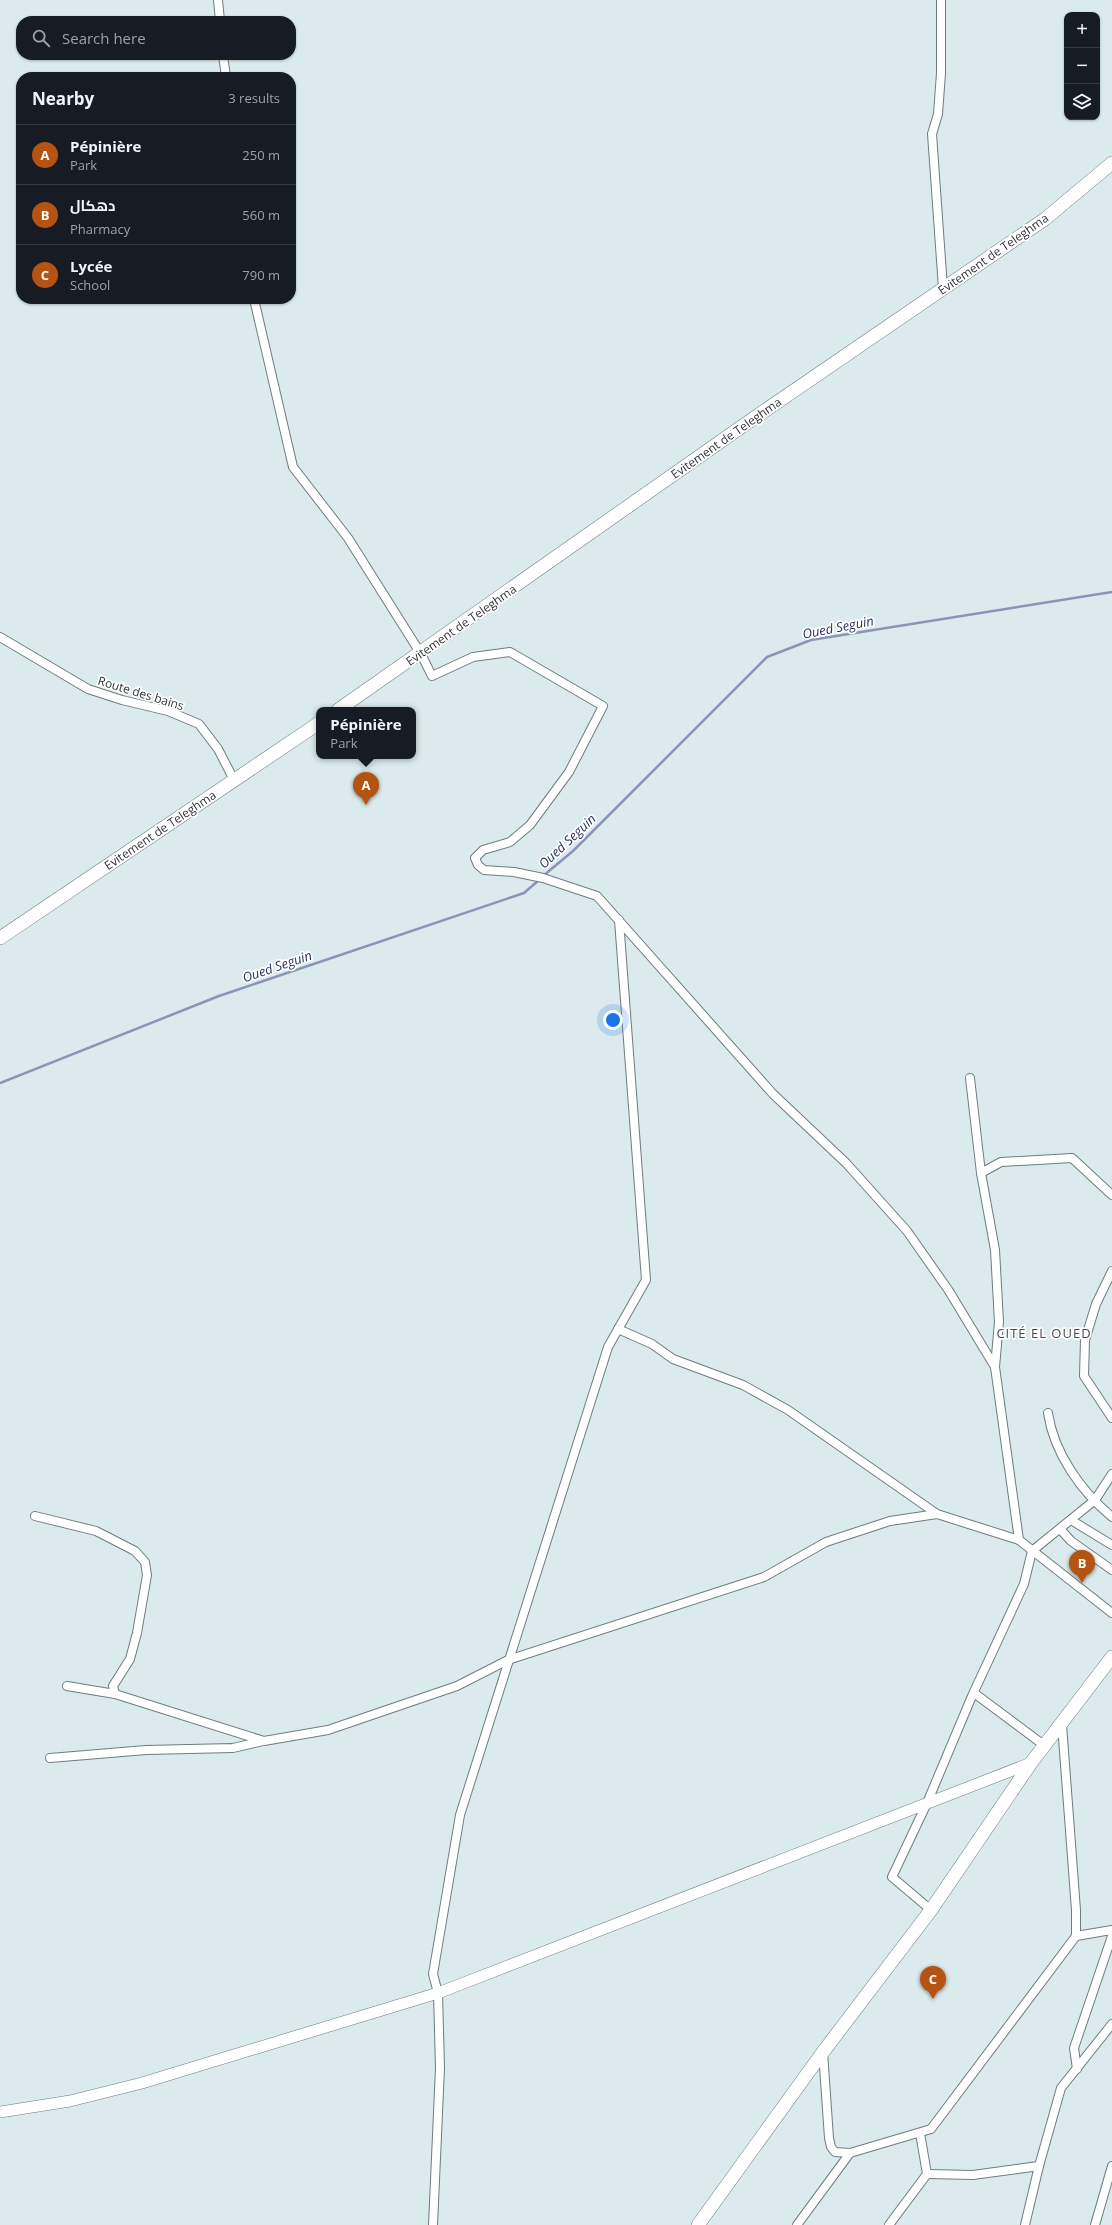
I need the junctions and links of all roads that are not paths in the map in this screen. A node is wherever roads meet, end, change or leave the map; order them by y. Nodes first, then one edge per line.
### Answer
1 (218, 0) edge
2 (941, 0) edge
3 (220, 16) edge
4 (224, 60) edge
5 (226, 72) edge
6 (1112, 163) edge
7 (943, 288) junction
8 (255, 304) edge
9 (0, 637) edge
10 (421, 654) junction
11 (342, 707) edge
12 (316, 725) edge
13 (234, 780) junction
14 (619, 920) junction
15 (0, 938) edge
16 (970, 1078) dead end
17 (981, 1173) junction
18 (1112, 1196) edge
19 (1112, 1270) edge
20 (618, 1329) junction
21 (995, 1367) junction
22 (1048, 1413) dead end
23 (1112, 1418) edge
24 (1112, 1474) edge
25 (1095, 1500) junction
26 (937, 1514) junction
27 (34, 1516) dead end
28 (1112, 1517) edge
29 (1071, 1520) junction
30 (1060, 1529) junction
31 (1019, 1540) junction
32 (1112, 1545) edge
33 (1032, 1551) junction
34 (1112, 1570) edge
35 (1112, 1613) edge
36 (1112, 1657) edge
37 (508, 1660) junction
38 (67, 1686) dead end
39 (974, 1692) junction
40 (115, 1694) junction
41 (1062, 1725) junction
42 (264, 1740) junction
43 (1045, 1746) junction
44 (50, 1758) dead end
45 (1031, 1763) junction
46 (927, 1803) junction
47 (931, 1910) junction
48 (1112, 1930) edge
49 (1076, 1936) junction
50 (1112, 1936) edge
51 (438, 1993) junction
52 (1112, 2024) edge
53 (823, 2052) junction
54 (1077, 2069) junction
55 (0, 2112) edge
56 (920, 2133) junction
57 (850, 2153) junction
58 (1039, 2166) junction
59 (1112, 2166) edge
60 (927, 2174) junction
61 (433, 2225) edge
62 (698, 2225) edge
63 (797, 2225) edge
64 (889, 2225) edge
65 (1025, 2225) edge
66 (1095, 2225) edge

1 - 3 street
2 - 7 street
4 - 5 street
6 - 7 main road, Evitement de Teleghma
7 - 10 main road, Evitement de Teleghma
8 - 10 street
9 - 13 street, Route des bains
10 - 11 main road, Evitement de Teleghma
10 - 14 street
12 - 13 main road, Evitement de Teleghma
13 - 15 main road, Evitement de Teleghma
14 - 20 street
14 - 21 street
16 - 17 street
17 - 18 street
17 - 21 street
19 - 23 street
20 - 26 street
20 - 37 street
21 - 31 street
22 - 25 street
24 - 25 street
25 - 28 street
25 - 29 street
26 - 31 street
26 - 37 street
27 - 40 street
29 - 30 street
29 - 32 street
30 - 33 street
30 - 34 street
31 - 33 street
33 - 35 street
33 - 39 street
36 - 41 main road
37 - 42 street
37 - 51 street
38 - 40 street
39 - 43 street
39 - 46 street
40 - 42 street
41 - 43 main road
41 - 49 street
42 - 44 street
43 - 45 main road
45 - 46 main road
45 - 47 main road
46 - 47 street
46 - 51 main road
47 - 53 main road
48 - 49 street
49 - 56 street
50 - 54 street
51 - 55 main road
51 - 61 street
52 - 54 street
53 - 57 street
53 - 62 main road
54 - 58 street
56 - 57 street
56 - 60 street
57 - 63 street
58 - 60 street
58 - 65 street
59 - 66 street
60 - 64 street

